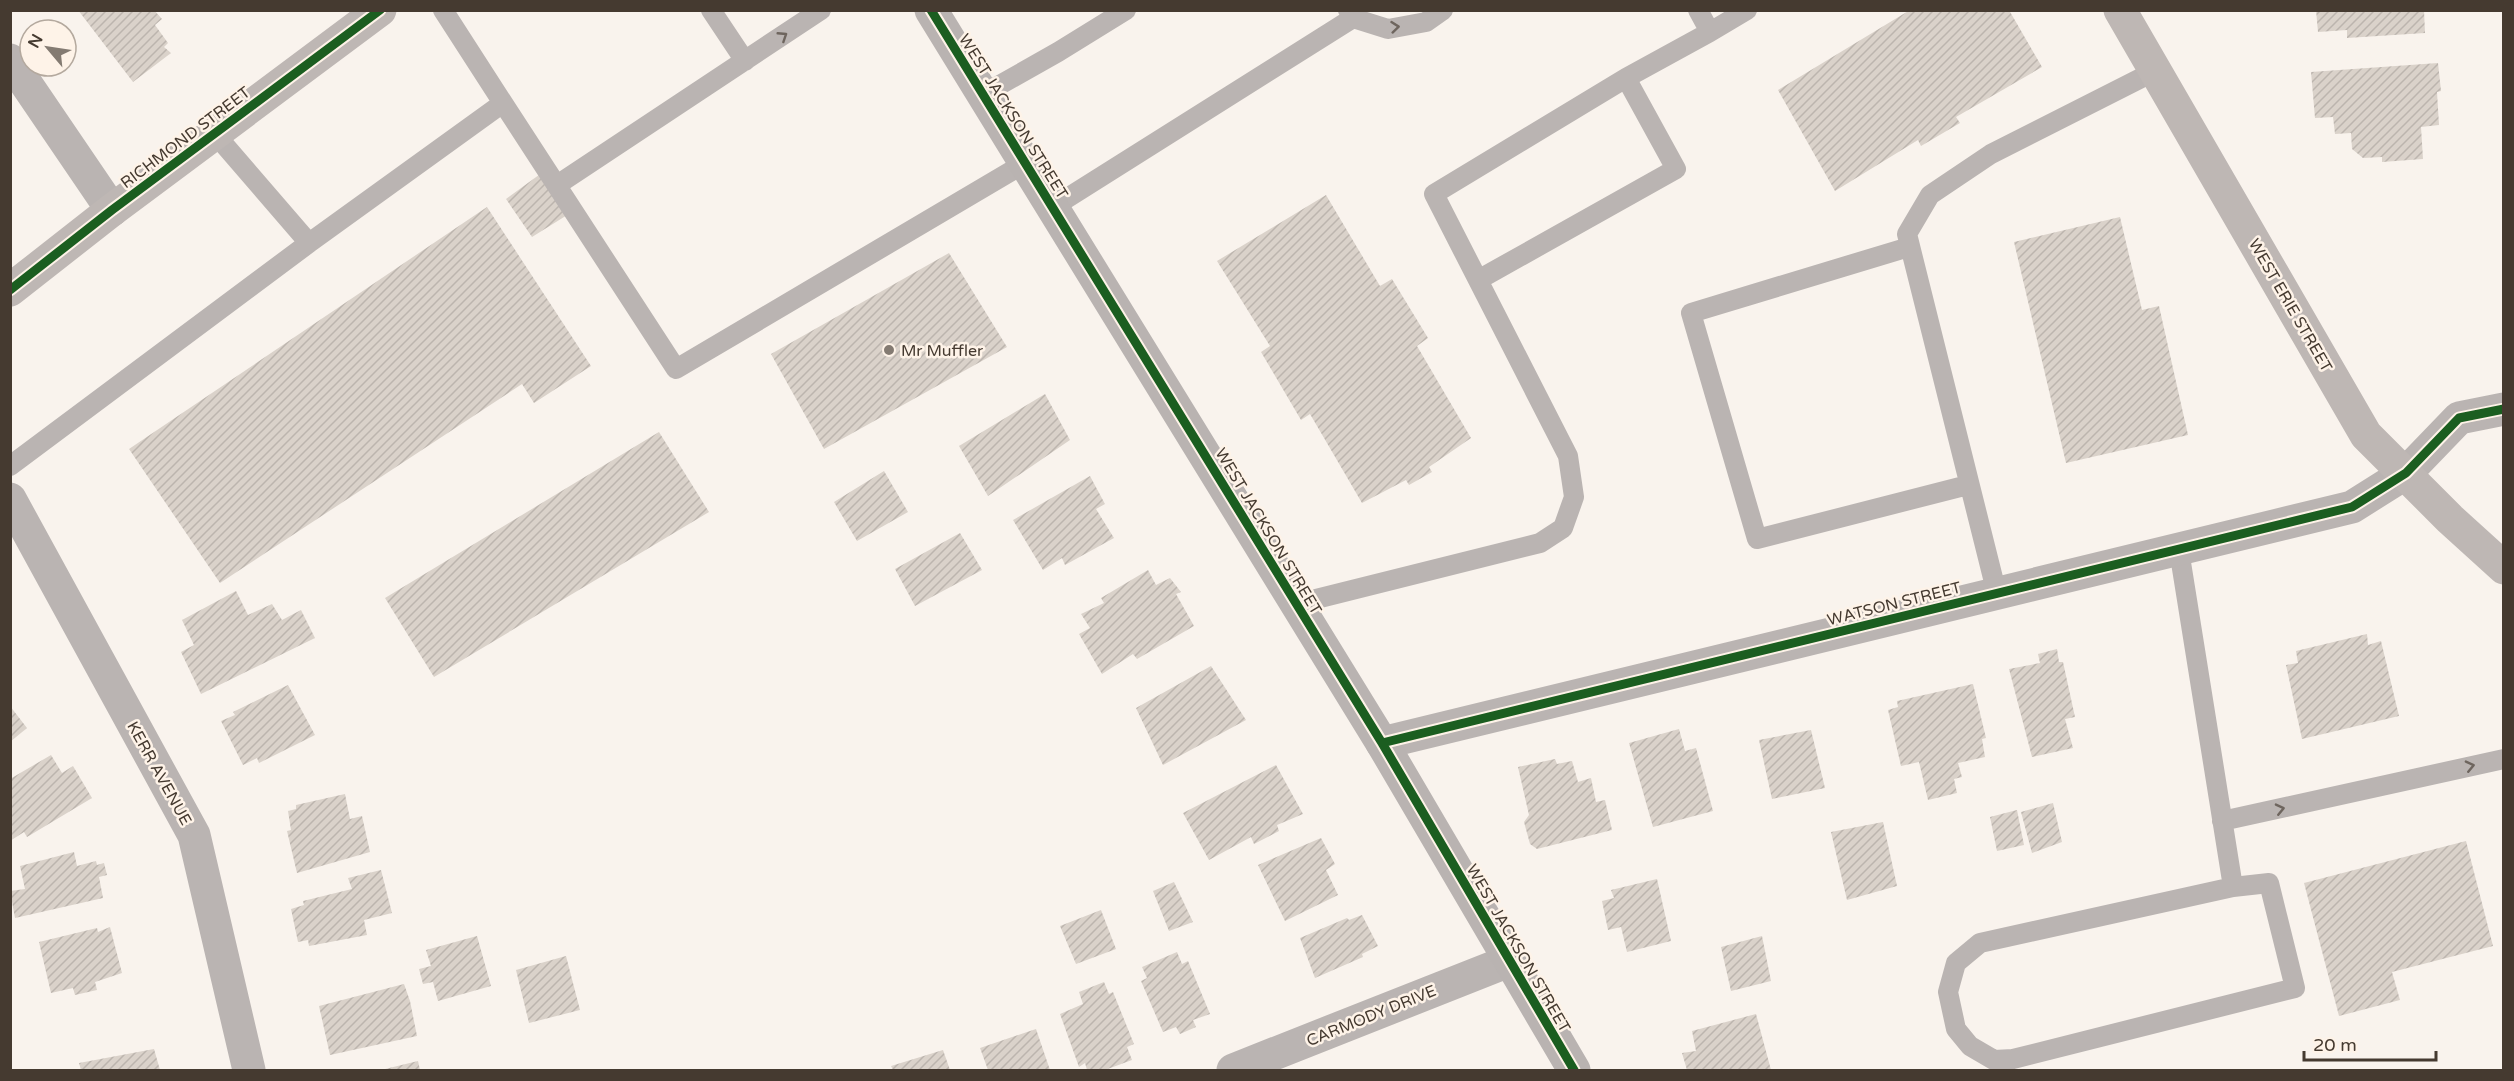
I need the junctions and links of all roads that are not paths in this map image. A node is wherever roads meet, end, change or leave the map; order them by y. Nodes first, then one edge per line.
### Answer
1 (380, 10) edge
2 (443, 10) edge
3 (711, 10) edge
4 (821, 10) edge
5 (931, 10) edge
6 (1126, 10) edge
7 (1443, 10) edge
8 (1698, 10) edge
9 (1747, 10) edge
10 (2120, 10) edge
11 (1350, 14) edge
12 (1710, 32) junction
13 (10, 60) edge
14 (745, 61) junction
15 (2155, 71) junction
16 (1626, 78) junction
17 (981, 95) junction
18 (503, 103) junction
19 (215, 134) junction
20 (1025, 163) junction
21 (557, 185) junction
22 (1053, 207) junction
23 (112, 210) junction
24 (309, 243) junction
25 (1910, 246) junction
26 (1478, 280) junction
27 (11, 288) edge
28 (2504, 409) edge
29 (10, 466) edge
30 (2406, 473) junction
31 (1968, 485) junction
32 (10, 499) edge
33 (2179, 550) junction
34 (2504, 568) edge
35 (1997, 594) junction
36 (1296, 604) junction
37 (1382, 743) junction
38 (2504, 759) edge
39 (2222, 821) junction
40 (2233, 886) junction
41 (1509, 961) junction
42 (249, 1071) edge
43 (1233, 1071) edge
44 (1574, 1071) edge

1 - 19 main road, RICHMOND STREET
2 - 18 lane
3 - 14 lane
14 -> 4 lane
5 - 17 street, WEST JACKSON STREET
6 - 17 lane
11 -> 7 lane
8 - 12 lane
9 - 12 lane
10 - 15 main road, WEST ERIE STREET
11 - 22 lane
12 - 16 lane
13 - 23 street
14 - 21 lane
15 - 25 lane
15 - 30 main road, WEST ERIE STREET
16 - 26 lane
16 - 26 lane
17 - 20 street, WEST JACKSON STREET
18 - 21 lane
18 - 24 lane
19 - 23 main road, RICHMOND STREET
19 - 24 lane
20 - 21 lane
20 - 22 street, WEST JACKSON STREET
22 - 36 street, WEST JACKSON STREET
23 - 27 main road, RICHMOND STREET
24 - 29 lane
25 - 31 lane
25 - 31 lane
26 - 36 lane
28 - 30 street, WATSON STREET
30 - 33 street, WATSON STREET
30 - 34 main road, WEST ERIE STREET
31 - 35 lane
32 - 42 street, KERR AVENUE
33 - 35 street, WATSON STREET
33 - 39 lane
35 - 37 street, WATSON STREET
36 - 37 street, WEST JACKSON STREET
37 - 41 street, WEST JACKSON STREET
39 -> 38 lane
39 - 40 lane
40 - 40 lane
41 - 43 street, CARMODY DRIVE
41 - 44 street, WEST JACKSON STREET

